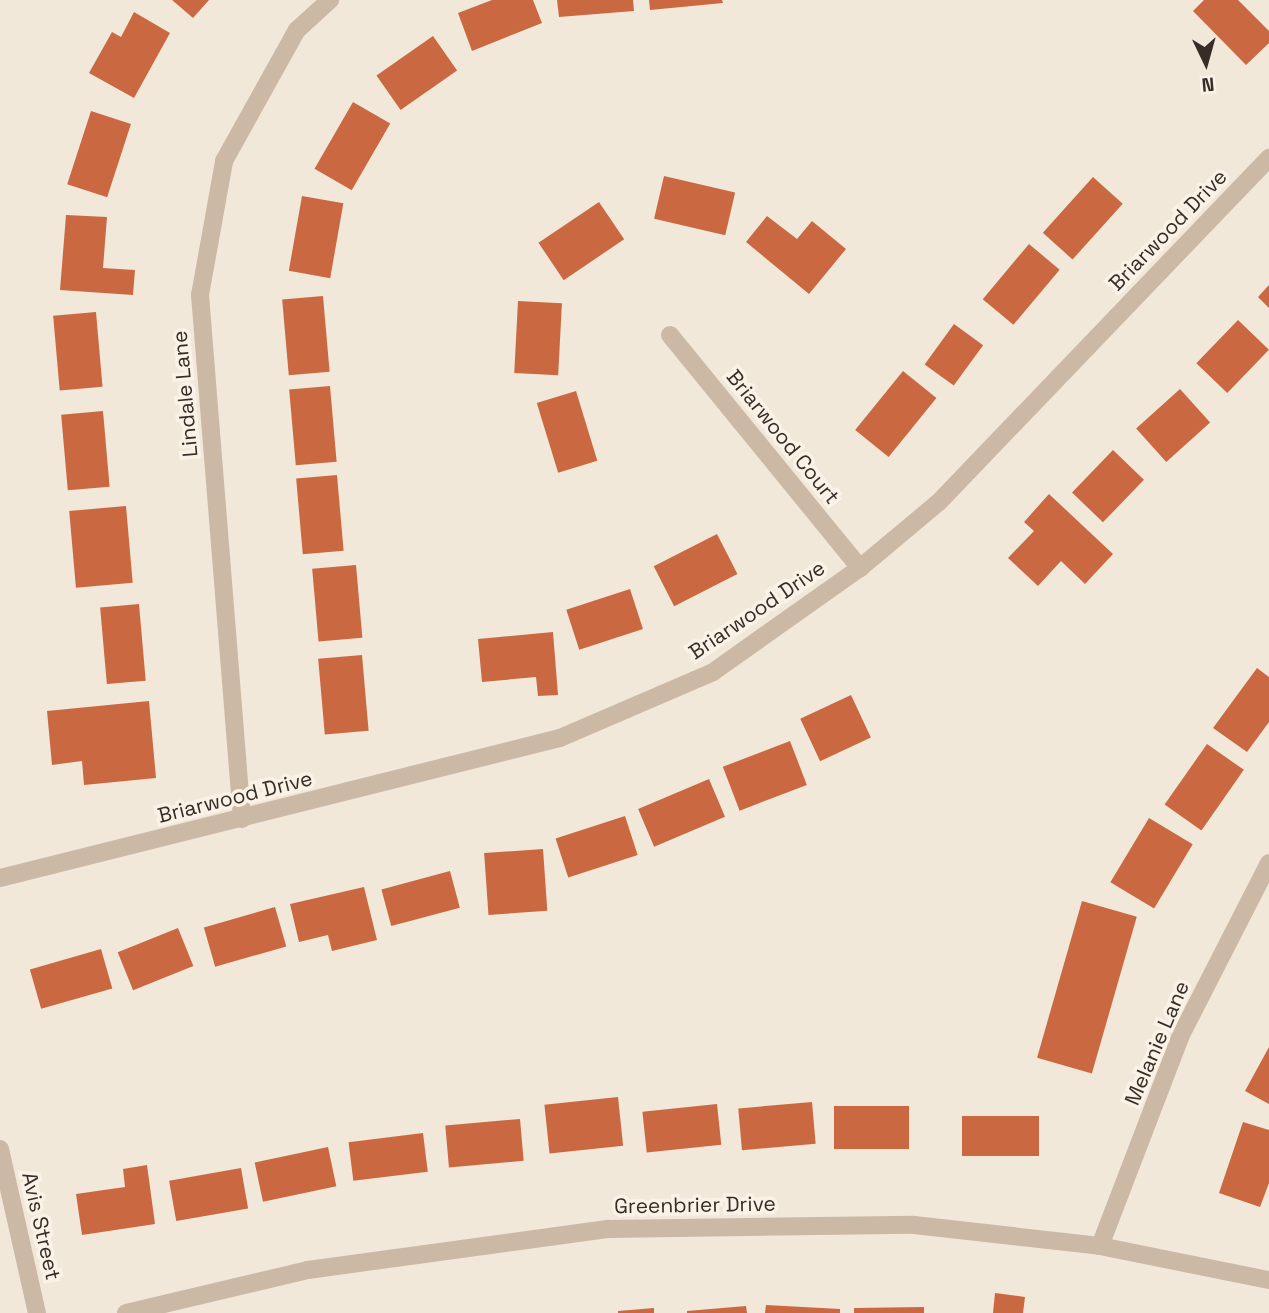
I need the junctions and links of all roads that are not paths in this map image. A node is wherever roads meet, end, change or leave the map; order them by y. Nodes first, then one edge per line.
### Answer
1 (330, 0) edge
2 (1269, 158) edge
3 (670, 335) dead end
4 (860, 568) junction
5 (242, 819) junction
6 (1269, 863) edge
7 (0, 878) edge
8 (0, 1149) edge
9 (1100, 1247) junction
10 (1269, 1280) edge
11 (37, 1313) edge
12 (126, 1313) edge

1 - 5 street, Lindale Lane
2 - 4 street, Briarwood Drive
3 - 4 street, Briarwood Court
4 - 5 street, Briarwood Drive
5 - 7 street, Briarwood Drive
6 - 9 street, Melanie Lane
8 - 11 street, Avis Street
9 - 10 street, Greenbrier Drive
9 - 12 street, Greenbrier Drive

